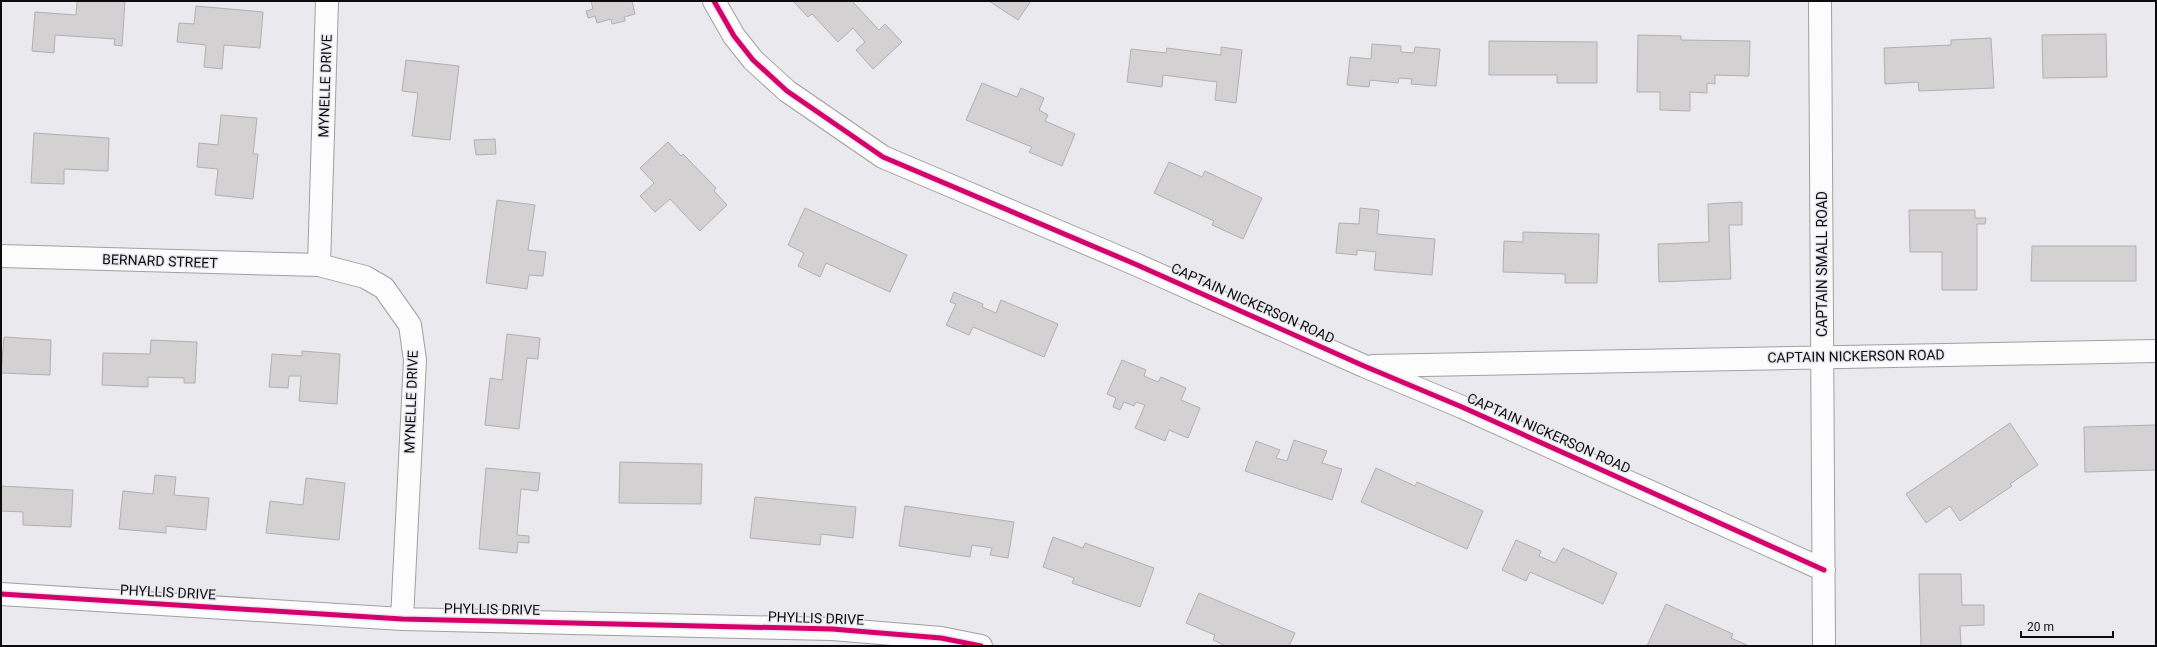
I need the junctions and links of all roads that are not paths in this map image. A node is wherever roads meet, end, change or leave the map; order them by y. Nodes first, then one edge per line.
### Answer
1 (327, 1) edge
2 (714, 1) edge
3 (1820, 1) edge
4 (1, 256) edge
5 (319, 265) junction
6 (2156, 352) edge
7 (1822, 356) junction
8 (1364, 366) junction
9 (1824, 570) junction
10 (1, 594) edge
11 (402, 619) junction
12 (768, 637) edge
13 (981, 646) edge
14 (1824, 646) edge

1 - 5 street, MYNELLE DRIVE
2 - 8 street, CAPTAIN NICKERSON ROAD
3 - 7 street, CAPTAIN SMALL ROAD
4 - 5 street, BERNARD STREET
5 - 11 street, MYNELLE DRIVE
6 - 7 street, CAPTAIN NICKERSON ROAD
7 - 8 street, CAPTAIN NICKERSON ROAD
7 - 9 street, CAPTAIN SMALL ROAD
8 - 9 street, CAPTAIN NICKERSON ROAD
9 - 14 street, CAPTAIN SMALL ROAD
10 - 11 street, PHYLLIS DRIVE
11 - 12 street, PHYLLIS DRIVE
12 - 13 street, PHYLLIS DRIVE

